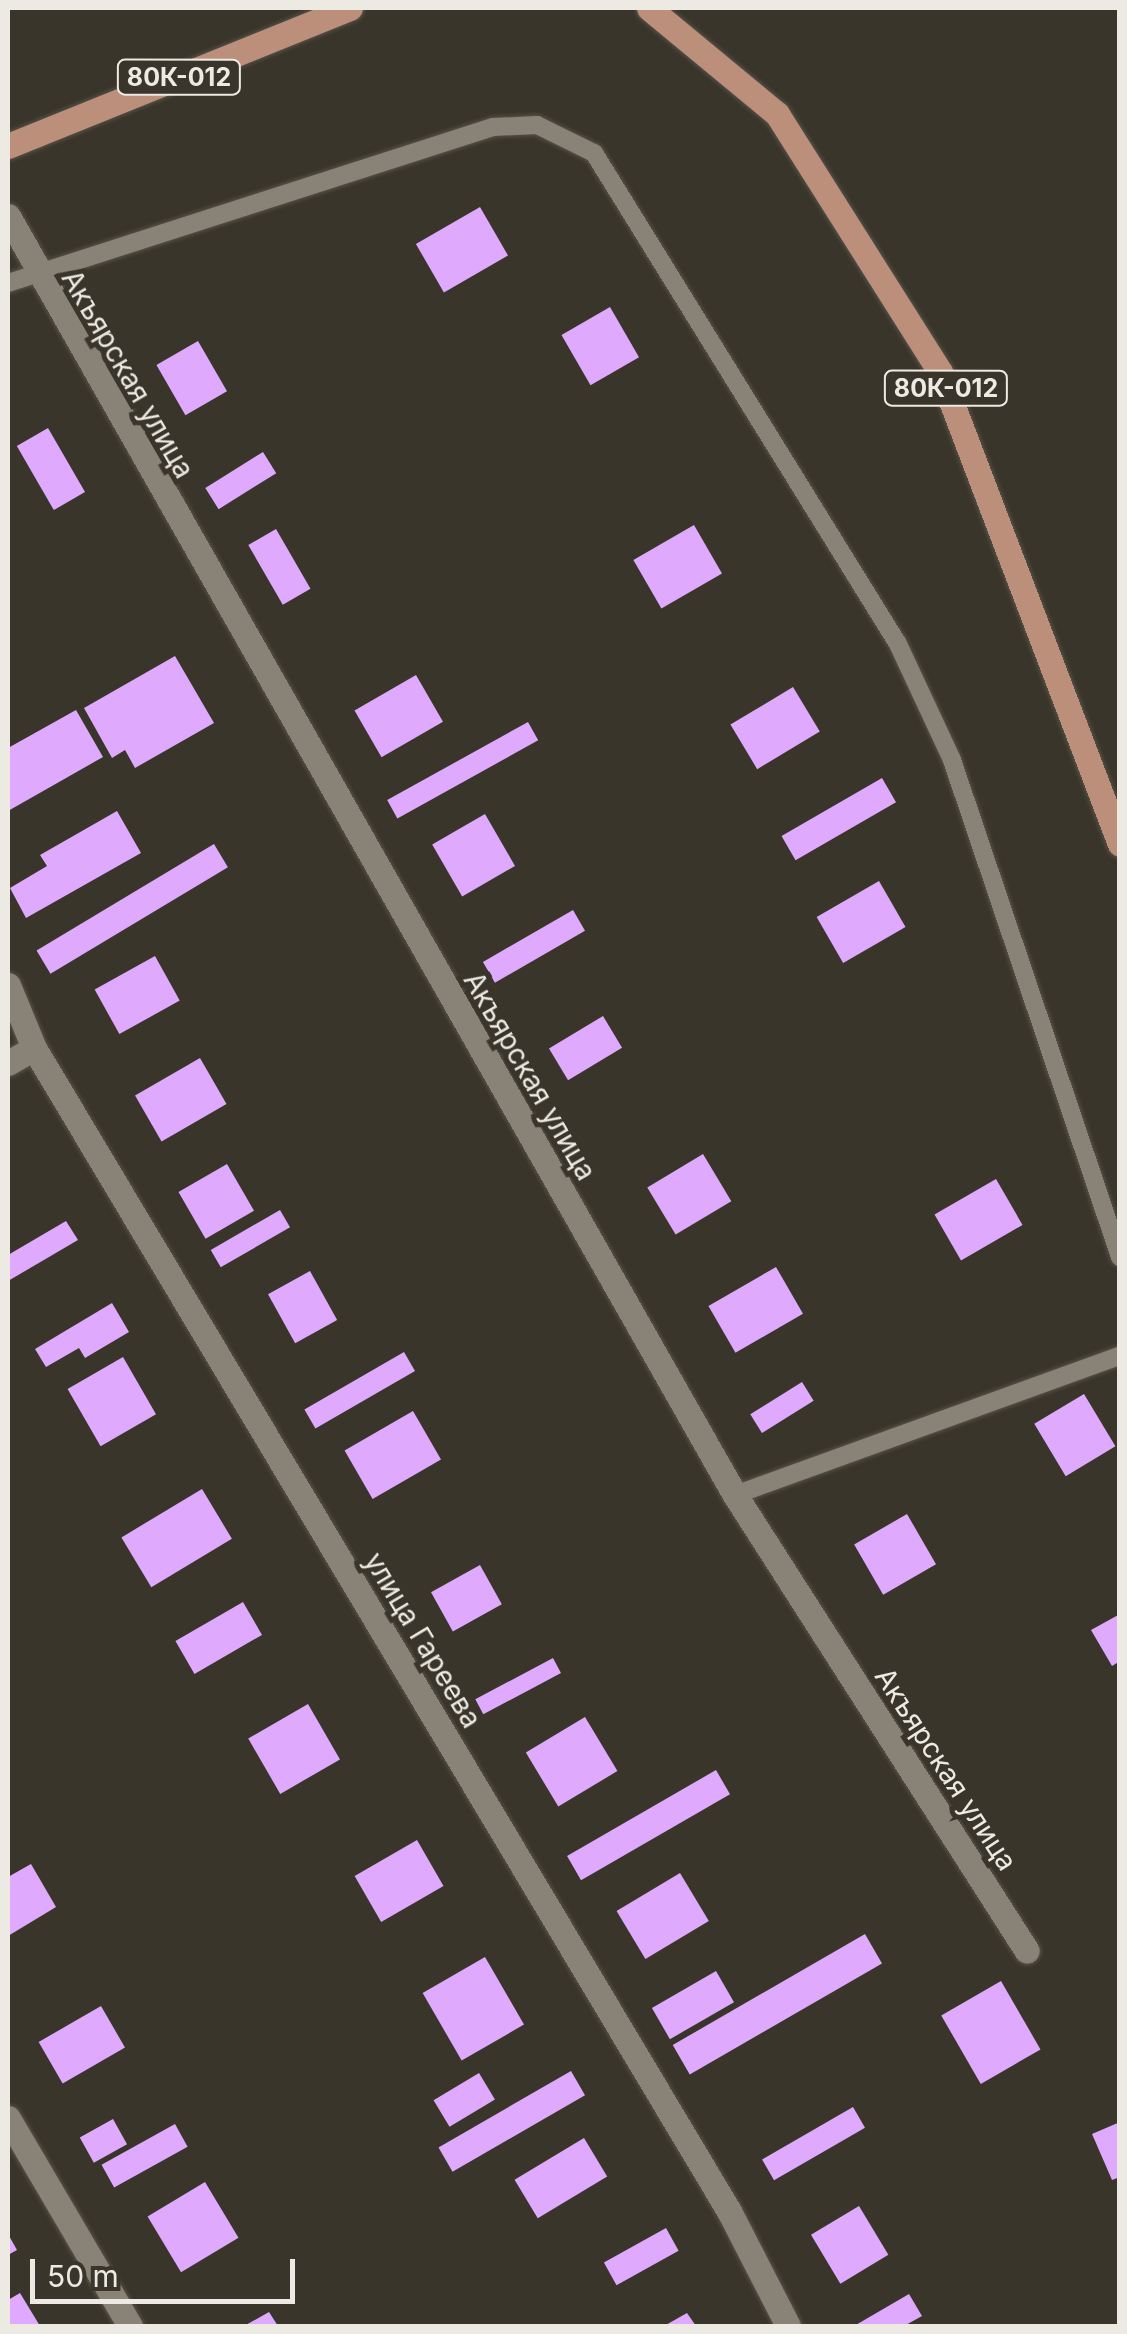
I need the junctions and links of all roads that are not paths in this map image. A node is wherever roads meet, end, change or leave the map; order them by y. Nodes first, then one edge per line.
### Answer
1 (350, 8) edge
2 (650, 8) edge
3 (8, 146) edge
4 (8, 216) edge
5 (36, 273) junction
6 (8, 283) edge
7 (1120, 844) edge
8 (8, 984) edge
9 (34, 1048) junction
10 (8, 1064) edge
11 (1120, 1257) edge
12 (1120, 1356) edge
13 (735, 1495) junction
14 (1027, 1951) dead end
15 (8, 2118) edge
16 (130, 2326) edge
17 (788, 2326) edge

1 - 3 main road, 80К-012
2 - 7 main road, 80К-012
4 - 5 street, Акъярская улица
5 - 6 lane
5 - 11 lane
5 - 13 street, Акъярская улица
8 - 9 street, улица Гареева
9 - 10 street
9 - 17 street, улица Гареева
12 - 13 lane
13 - 14 street, Акъярская улица
15 - 16 street

